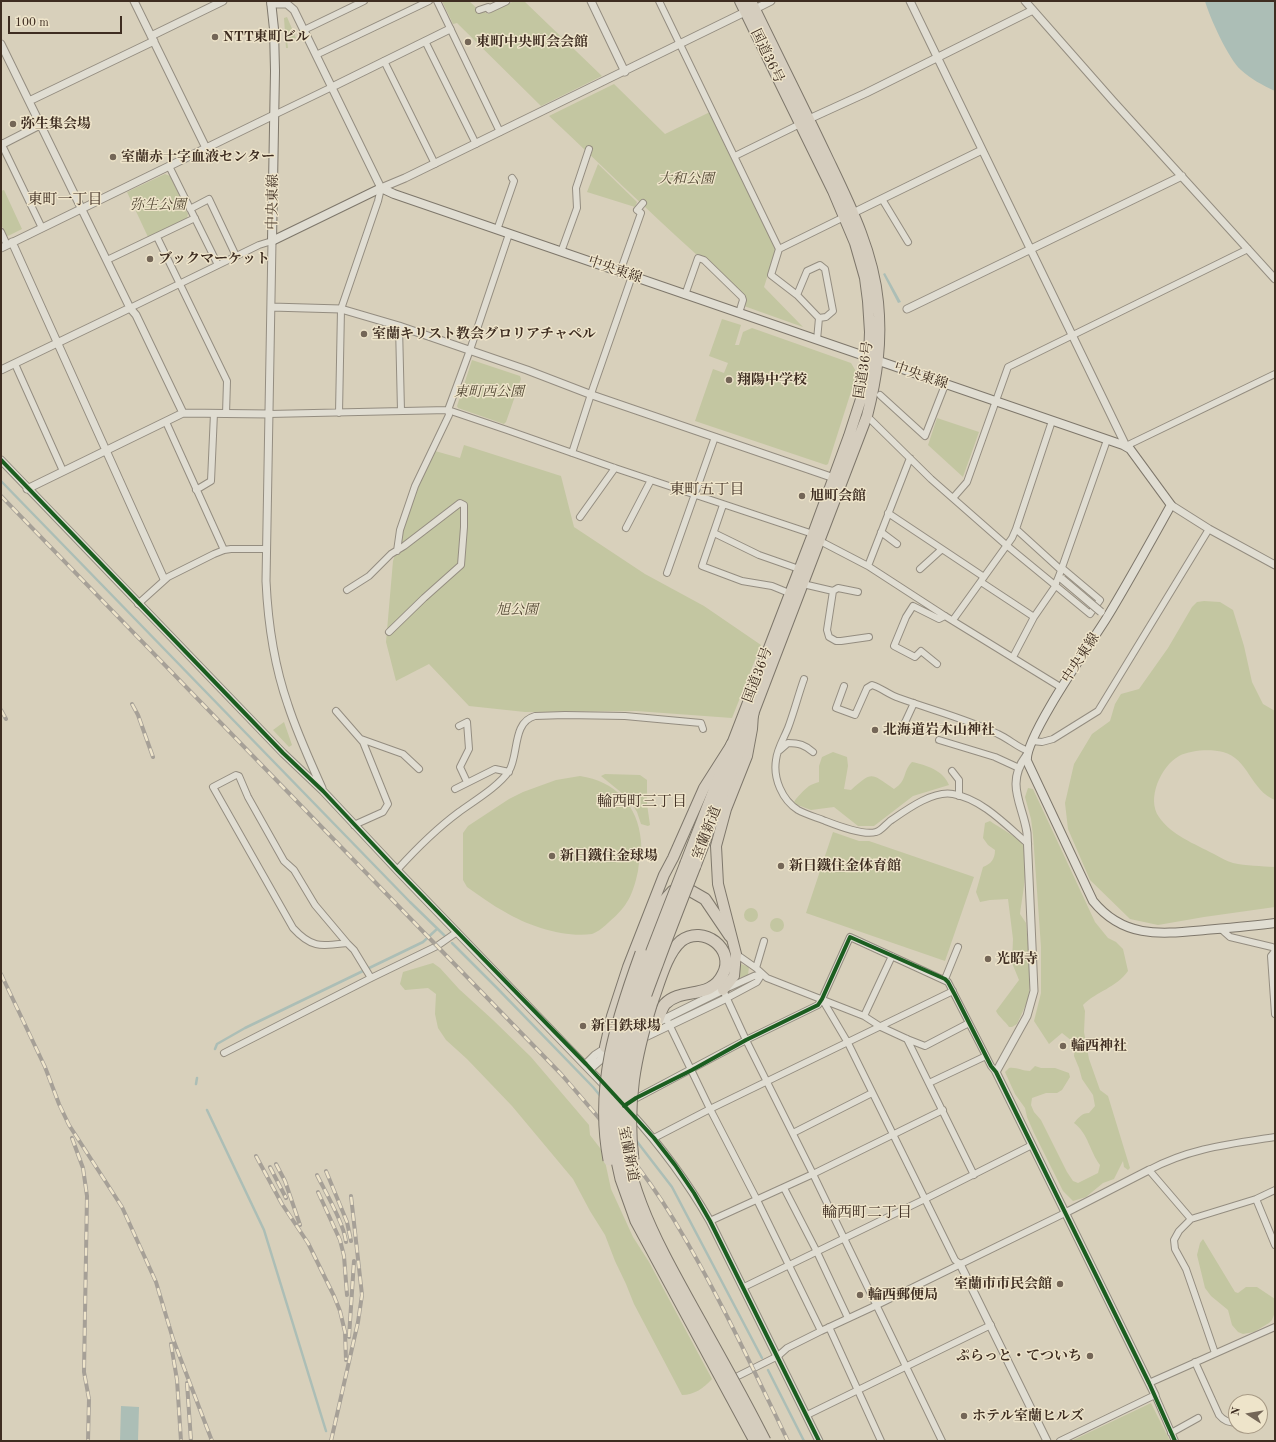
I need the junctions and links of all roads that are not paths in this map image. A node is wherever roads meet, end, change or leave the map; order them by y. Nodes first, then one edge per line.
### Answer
1 (134, 1) edge
2 (223, 1) edge
3 (364, 1) edge
4 (429, 1) edge
5 (437, 1) edge
6 (506, 1) edge
7 (591, 1) edge
8 (659, 1) edge
9 (740, 1) edge
10 (771, 1) edge
11 (910, 1) edge
12 (1025, 1) edge
13 (271, 2) edge
14 (488, 6) edge
15 (750, 7) edge
16 (479, 10) dead end
17 (1033, 10) junction
18 (450, 29) junction
19 (304, 30) junction
20 (152, 38) junction
21 (425, 41) junction
22 (1, 44) edge
23 (680, 44) junction
24 (316, 55) junction
25 (938, 58) junction
26 (384, 61) junction
27 (625, 72) junction
28 (332, 87) junction
29 (29, 102) junction
30 (274, 115) junction
31 (805, 122) junction
32 (40, 125) junction
33 (500, 132) junction
34 (1, 144) edge
35 (476, 144) junction
36 (206, 148) junction
37 (589, 149) dead end
38 (982, 150) junction
39 (735, 156) junction
40 (435, 164) junction
41 (169, 166) junction
42 (1182, 176) junction
43 (512, 178) dead end
44 (381, 188) junction
45 (882, 199) junction
46 (643, 203) dead end
47 (81, 209) junction
48 (190, 209) junction
49 (853, 213) junction
50 (194, 218) junction
51 (844, 218) junction
52 (42, 228) junction
53 (497, 230) junction
54 (1, 232) edge
55 (509, 234) junction
56 (157, 237) junction
57 (272, 241) junction
58 (908, 242) dead end
59 (7, 245) edge
60 (779, 249) junction
61 (1030, 249) junction
62 (1248, 249) junction
63 (561, 252) junction
64 (236, 256) junction
65 (107, 260) junction
66 (218, 265) junction
67 (620, 272) junction
68 (632, 276) junction
69 (1275, 279) edge
70 (180, 284) junction
71 (685, 294) junction
72 (797, 295) junction
73 (271, 307) junction
74 (130, 308) junction
75 (341, 309) junction
76 (907, 309) dead end
77 (739, 313) junction
78 (819, 318) junction
79 (399, 326) junction
80 (1073, 335) junction
81 (817, 340) junction
82 (57, 343) junction
83 (470, 350) junction
84 (874, 360) junction
85 (15, 364) junction
86 (1, 370) edge
87 (1275, 374) edge
88 (945, 385) junction
89 (880, 394) dead end
90 (592, 395) junction
91 (994, 402) junction
92 (448, 410) junction
93 (401, 411) junction
94 (183, 413) junction
95 (214, 413) junction
96 (339, 413) junction
97 (226, 414) junction
98 (269, 414) junction
99 (867, 416) junction
100 (1052, 421) junction
101 (166, 422) junction
102 (715, 437) junction
103 (1107, 440) junction
104 (1126, 446) junction
105 (106, 450) junction
106 (572, 454) junction
107 (910, 458) junction
108 (1, 460) edge
109 (615, 468) junction
110 (63, 471) junction
111 (834, 478) junction
112 (651, 480) junction
113 (27, 489) junction
114 (196, 490) junction
115 (694, 494) junction
116 (953, 498) junction
117 (723, 505) junction
118 (1171, 505) junction
119 (888, 513) junction
120 (580, 517) dead end
121 (626, 528) dead end
122 (1016, 529) junction
123 (1209, 529) junction
124 (714, 532) junction
125 (881, 532) junction
126 (816, 538) junction
127 (897, 544) dead end
128 (1007, 546) junction
129 (267, 549) junction
130 (224, 550) junction
131 (941, 550) junction
132 (397, 551) junction
133 (1275, 565) edge
134 (868, 566) junction
135 (799, 569) junction
136 (920, 569) dead end
137 (667, 573) dead end
138 (1061, 573) junction
139 (164, 579) junction
140 (982, 580) junction
141 (804, 584) junction
142 (1055, 586) junction
143 (348, 590) dead end
144 (833, 591) junction
145 (858, 592) dead end
146 (790, 593) junction
147 (138, 604) junction
148 (1104, 615) junction
149 (945, 616) junction
150 (1034, 617) junction
151 (953, 620) junction
152 (389, 632) dead end
153 (869, 637) dead end
154 (1012, 657) junction
155 (937, 664) dead end
156 (804, 679) dead end
157 (844, 686) dead end
158 (1062, 688) junction
159 (914, 703) junction
160 (336, 711) dead end
161 (753, 714) junction
162 (459, 726) dead end
163 (702, 729) dead end
164 (902, 731) dead end
165 (360, 739) junction
166 (939, 740) dead end
167 (1032, 741) junction
168 (732, 744) junction
169 (779, 751) junction
170 (814, 752) dead end
171 (1027, 754) junction
172 (1019, 768) junction
173 (419, 769) dead end
174 (952, 771) dead end
175 (509, 772) junction
176 (468, 782) junction
177 (455, 789) dead end
178 (323, 790) junction
179 (959, 796) junction
180 (354, 825) junction
181 (1028, 844) junction
182 (690, 864) junction
183 (397, 870) junction
184 (1275, 923) edge
185 (1221, 929) junction
186 (457, 932) junction
187 (730, 936) junction
188 (764, 941) dead end
189 (347, 944) junction
190 (958, 948) dead end
191 (1275, 952) edge
192 (736, 954) junction
193 (892, 956) junction
194 (756, 968) junction
195 (368, 972) junction
196 (762, 974) junction
197 (945, 979) junction
198 (953, 991) junction
199 (725, 994) junction
200 (822, 999) junction
201 (1275, 1014) edge
202 (864, 1016) junction
203 (667, 1018) junction
204 (969, 1023) junction
205 (656, 1024) junction
206 (670, 1026) junction
207 (881, 1027) junction
208 (907, 1039) junction
209 (746, 1040) junction
210 (848, 1042) junction
211 (605, 1047) junction
212 (224, 1053) dead end
213 (986, 1056) junction
214 (588, 1067) junction
215 (692, 1070) junction
216 (996, 1072) junction
217 (767, 1082) junction
218 (929, 1083) junction
219 (872, 1093) junction
220 (624, 1106) junction
221 (710, 1109) junction
222 (943, 1110) junction
223 (793, 1133) junction
224 (893, 1134) junction
225 (1275, 1137) edge
226 (654, 1138) junction
227 (1032, 1145) junction
228 (1150, 1170) junction
229 (813, 1174) junction
230 (974, 1175) junction
231 (784, 1188) junction
232 (1275, 1190) edge
233 (925, 1199) junction
234 (757, 1200) junction
235 (1256, 1200) junction
236 (640, 1206) junction
237 (1065, 1213) junction
238 (1191, 1219) junction
239 (710, 1220) junction
240 (844, 1238) junction
241 (646, 1241) junction
242 (1275, 1246) edge
243 (817, 1252) junction
244 (960, 1264) junction
245 (789, 1265) junction
246 (744, 1287) junction
247 (877, 1305) junction
248 (848, 1318) junction
249 (991, 1325) junction
250 (829, 1327) junction
251 (1275, 1327) edge
252 (821, 1331) junction
253 (1215, 1353) junction
254 (778, 1356) junction
255 (1196, 1362) junction
256 (905, 1367) junction
257 (1149, 1383) junction
258 (719, 1385) dead end
259 (858, 1390) junction
260 (1155, 1395) junction
261 (807, 1415) junction
262 (1198, 1418) dead end
263 (1228, 1422) edge
264 (1171, 1433) junction
265 (755, 1441) edge
266 (766, 1441) edge
267 (820, 1441) edge
268 (881, 1441) edge
269 (942, 1441) edge
270 (1047, 1441) edge
271 (1060, 1441) edge
272 (1175, 1441) edge

1 - 20 street
2 - 20 street
3 - 19 street
4 - 24 street
5 - 18 street
6 - 14 street
7 - 27 street
8 - 23 street
9 - 15 highway, 国道36号
10 - 15 street
11 - 25 street
12 - 17 street
13 - 19 street
13 - 30 main road, 中央東線
14 - 16 street
15 - 23 street
15 - 31 highway, 国道36号
17 - 25 street
17 - 42 street
18 - 21 street
18 - 33 street
19 - 24 street
20 - 29 street
20 - 36 street
21 - 26 street
21 - 35 street
22 - 29 street
23 - 27 street
23 - 39 street
24 - 28 street
25 - 31 street
25 - 38 street
26 - 28 street
26 - 40 street
27 - 33 street
28 - 30 street
28 - 44 street
29 - 32 street
30 - 36 street
30 - 57 main road, 中央東線
31 - 39 street
31 - 49 highway, 国道36号
31 - 51 highway, 国道36号
32 - 34 street
32 - 47 street
33 - 35 street
34 - 52 street
35 - 40 street
36 - 41 street
37 - 63 street
38 - 45 street
38 - 61 street
39 - 60 street
40 - 44 street
41 - 47 street
41 - 48 street
42 - 61 street
42 - 62 street
43 - 53 street
44 - 53 main road, 中央東線
44 - 57 main road, 中央東線
44 - 75 street
45 - 49 street
45 - 58 street
46 - 67 street
47 - 52 street
47 - 65 street
48 - 50 street
48 - 64 street
49 - 84 highway, 国道36号
50 - 56 street
50 - 66 street
51 - 60 street
51 - 84 highway, 国道36号
52 - 59 street
53 - 55 main road, 中央東線
54 - 59 street
55 - 63 main road, 中央東線
55 - 83 street
56 - 65 street
56 - 70 street
57 - 64 street
57 - 73 street
59 - 82 street
60 - 72 street
61 - 76 street
61 - 80 street
62 - 69 street
62 - 80 street
63 - 67 main road, 中央東線
64 - 66 street
65 - 74 street
66 - 70 street
67 - 68 main road, 中央東線
68 - 71 main road, 中央東線
68 - 90 street
70 - 74 street
70 - 97 street
71 - 77 main road, 中央東線
71 - 77 street
72 - 78 street
72 - 78 street
73 - 75 street
73 - 98 street
74 - 82 street
74 - 94 street
75 - 79 street
75 - 96 street
77 - 81 main road, 中央東線
78 - 81 street
79 - 83 street
79 - 93 street
80 - 91 street
80 - 104 street
81 - 84 main road, 中央東線
82 - 85 street
82 - 105 street
83 - 90 street
83 - 92 street
84 - 88 main road, 中央東線
84 - 99 highway, 国道36号
84 - 111 highway, 国道36号
85 - 86 street
85 - 110 street
87 - 104 street
88 - 89 street
88 - 91 main road, 中央東線
90 - 102 street
90 - 106 street
91 - 100 main road, 中央東線
91 - 116 street
92 - 93 street
92 - 106 street
92 - 132 street
93 - 96 street
94 - 95 street
94 - 101 street
95 - 97 street
95 - 114 street
96 - 98 street
97 - 98 street
98 - 129 street
99 - 107 street
99 - 126 highway, 国道36号
100 - 103 main road, 中央東線
100 - 122 street
101 - 105 street
101 - 114 street
102 - 111 street
102 - 115 street
103 - 104 main road, 中央東線
103 - 138 street
104 - 118 main road
105 - 110 street
105 - 139 street
106 - 109 street
107 - 116 street
107 - 119 street
108 - 113 street
109 - 112 street
109 - 120 street
110 - 113 street
111 - 126 highway, 国道36号
112 - 115 street
112 - 121 street
113 - 147 street
114 - 130 street
115 - 117 street
115 - 137 street
116 - 128 street
117 - 124 street
117 - 126 street
118 - 123 street
118 - 148 main road, 中央東線
119 - 125 street
119 - 131 street
122 - 128 street
122 - 138 street
123 - 133 street
123 - 167 street
124 - 135 street
124 - 146 street
125 - 127 street
125 - 134 street
126 - 134 street
126 - 135 highway, 国道36号
126 - 141 highway, 国道36号
128 - 140 street
128 - 142 street
129 - 130 street
129 - 178 street
130 - 139 street
131 - 136 street
131 - 140 street
132 - 143 street
132 - 152 street
134 - 149 street
135 - 146 highway, 国道36号
138 - 142 street
138 - 142 street
138 - 148 street, bridge
139 - 147 street
140 - 150 street
140 - 151 street
141 - 144 street
141 - 161 highway, 国道36号
142 - 150 street
144 - 145 street
144 - 153 street
146 - 168 highway, 国道36号
147 - 178 street
148 - 158 main road, 中央東線
149 - 151 street
149 - 155 street
150 - 154 street
151 - 154 street
154 - 158 street
156 - 169 street
157 - 159 street
158 - 167 main road, 中央東線
159 - 164 street
159 - 171 street
160 - 165 street
161 - 182 highway, 室蘭新道
161 - 187 highway, 国道36号
162 - 176 street
163 - 175 street
165 - 173 street
165 - 180 street
166 - 172 street
167 - 171 main road, 中央東線
168 - 182 highway, 室蘭新道
168 - 211 highway, 国道36号
169 - 170 street
169 - 179 street
171 - 172 street
171 - 185 main road
172 - 181 street
174 - 179 street
175 - 176 street
175 - 183 street
176 - 177 street
178 - 180 street
179 - 181 street
180 - 183 street
181 - 216 street
182 - 236 highway, 室蘭新道, bridge
182 - 241 highway, 室蘭新道, bridge
183 - 186 street
184 - 185 main road
185 - 191 street
186 - 195 street
186 - 214 street
187 - 192 highway, 国道36号
187 - 241 highway, bridge
188 - 194 street
189 - 189 street
189 - 195 street
190 - 197 street
191 - 201 street
192 - 194 street
192 - 199 highway
193 - 197 street
193 - 200 street
193 - 202 street
194 - 196 street
195 - 212 street
196 - 199 street
196 - 200 street
197 - 198 street
198 - 204 street
198 - 207 street
199 - 203 street
199 - 206 street
199 - 209 street
200 - 202 street
200 - 209 street
200 - 210 street
202 - 207 street
203 - 205 street
203 - 206 street
204 - 208 street
204 - 213 street
205 - 211 street
205 - 236 highway, bridge
206 - 214 street
206 - 215 street
207 - 208 street
207 - 210 street
208 - 218 street
209 - 215 street
209 - 217 street
210 - 217 street
210 - 219 street
211 - 214 street
213 - 216 street
213 - 218 street
214 - 220 street
215 - 220 street
215 - 221 street
216 - 227 street
217 - 221 street
217 - 223 street
218 - 222 street
219 - 223 street
219 - 224 street
220 - 226 street
221 - 226 street
221 - 234 street
222 - 224 street
222 - 230 street
223 - 229 street
224 - 229 street
224 - 233 street
225 - 228 street
226 - 239 street
227 - 230 street
227 - 237 street
228 - 237 street
228 - 238 street
229 - 231 street
229 - 240 street
230 - 233 street
231 - 234 street
231 - 243 street
232 - 235 street
233 - 240 street
233 - 244 street
234 - 239 street
234 - 245 street
235 - 238 street
235 - 242 street
236 - 266 highway, 室蘭新道, bridge
237 - 244 street
237 - 257 street
238 - 253 street
239 - 246 street
240 - 243 street
240 - 247 street
241 - 265 highway, 室蘭新道, bridge
243 - 245 street
243 - 248 street
244 - 247 street
244 - 249 street
245 - 246 street
245 - 252 street
246 - 254 street
247 - 248 street
247 - 256 street
248 - 250 street
249 - 256 street
249 - 270 street
250 - 252 street
250 - 259 street
251 - 253 street
252 - 254 street
253 - 255 street
254 - 258 street
254 - 261 street
255 - 257 street
255 - 263 street
256 - 259 street
256 - 269 street
257 - 260 street
259 - 261 street
259 - 268 street
260 - 264 street
260 - 271 street
261 - 267 street
262 - 264 street
264 - 272 street

